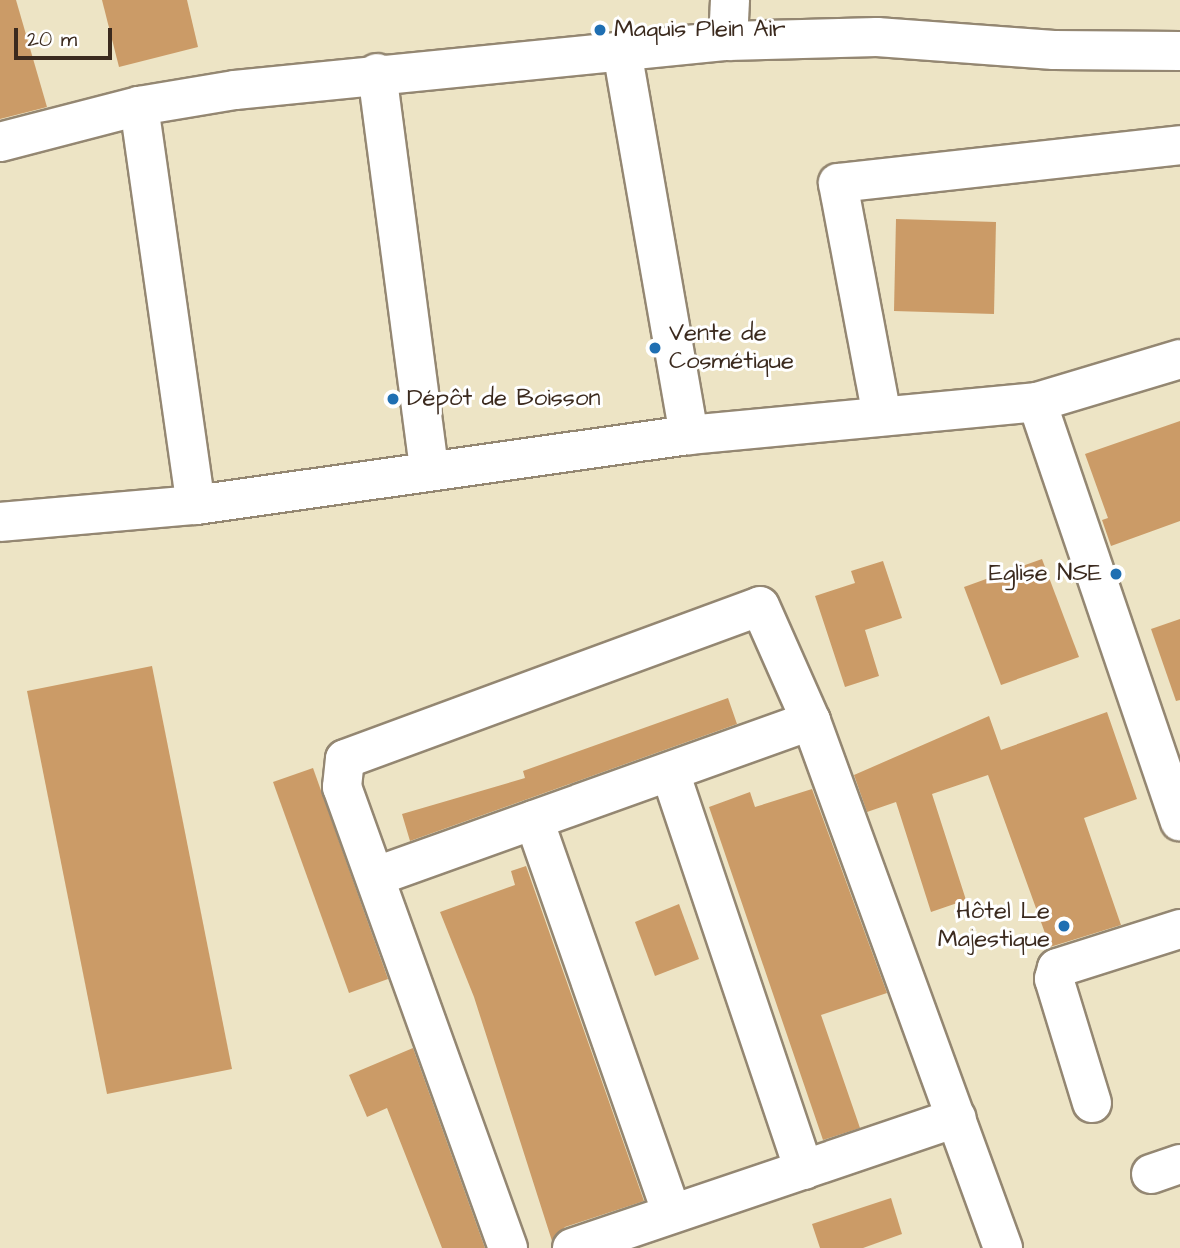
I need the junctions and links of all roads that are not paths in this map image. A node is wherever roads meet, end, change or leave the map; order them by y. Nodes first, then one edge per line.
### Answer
1 (730, 0) edge
2 (728, 41) junction
3 (622, 51) junction
4 (1180, 51) edge
5 (377, 74) junction
6 (139, 106) junction
7 (0, 142) edge
8 (1180, 145) edge
9 (1180, 359) edge
10 (1037, 402) junction
11 (882, 416) junction
12 (688, 435) junction
13 (429, 470) junction
14 (196, 505) junction
15 (0, 522) edge
16 (811, 722) junction
17 (670, 772) junction
18 (534, 820) junction
19 (1180, 821) edge
20 (377, 876) junction
21 (1180, 929) edge
22 (1092, 1103) dead end
23 (957, 1118) junction
24 (804, 1170) junction
25 (672, 1214) junction
26 (508, 1248) edge
27 (572, 1248) edge
28 (1003, 1248) edge

1 - 2 street
2 - 3 street
2 - 4 street
3 - 5 street
3 - 12 street
5 - 6 street
5 - 13 street
6 - 7 street
6 - 14 street
8 - 11 street
9 - 10 street
10 - 11 street
10 - 19 street
11 - 12 street
12 - 13 street
13 - 14 street
14 - 15 street
16 - 17 street
16 - 20 street
16 - 23 street
17 - 18 street
17 - 24 street
18 - 20 street
18 - 25 street
20 - 26 street
21 - 22 street
23 - 24 street
23 - 28 street
24 - 25 street
25 - 27 street

